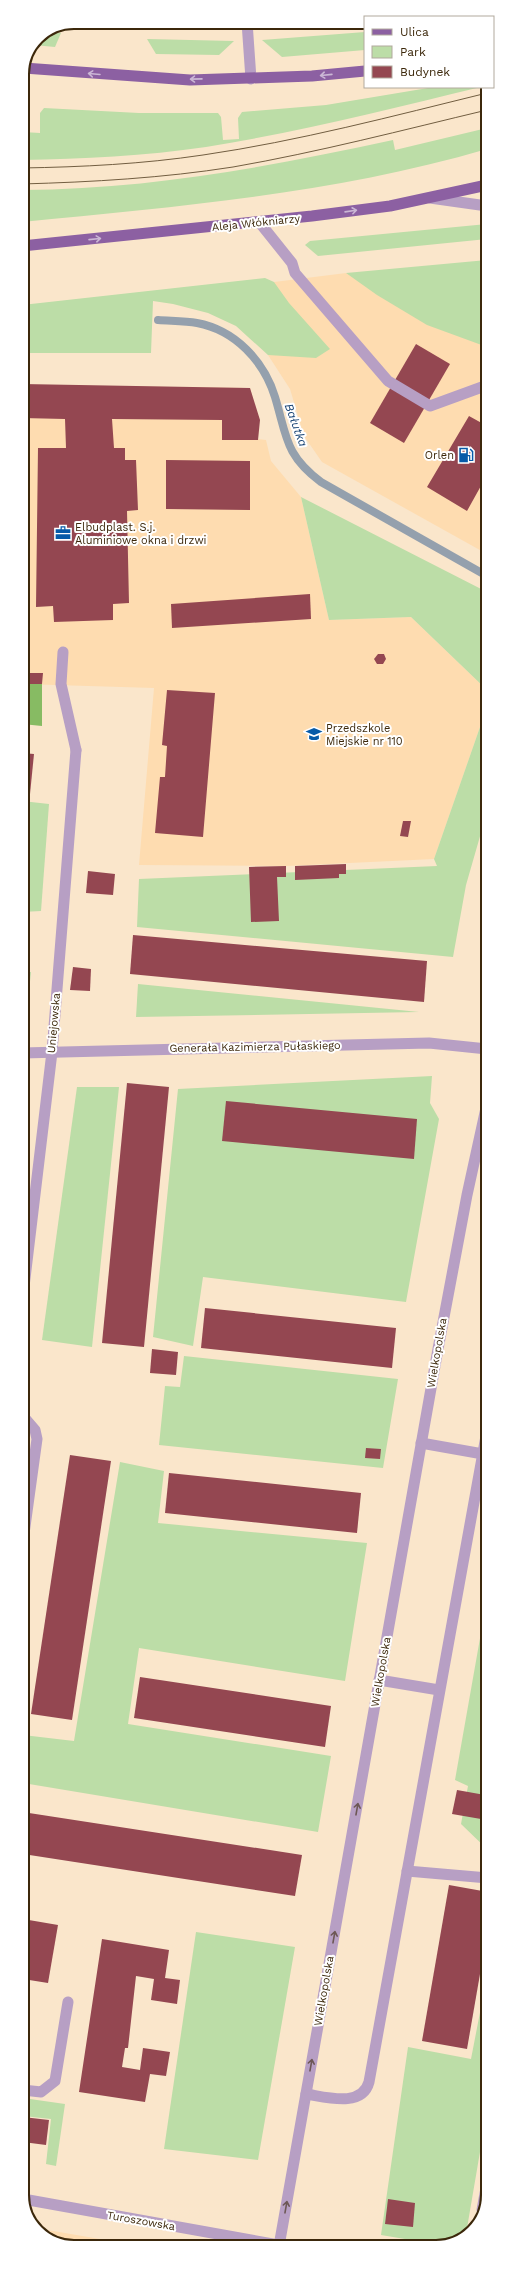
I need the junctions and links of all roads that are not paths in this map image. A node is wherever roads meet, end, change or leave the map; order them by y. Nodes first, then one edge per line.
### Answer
1 (247, 29) edge
2 (30, 68) edge
3 (364, 71) edge
4 (251, 79) junction
5 (481, 186) edge
6 (430, 198) junction
7 (481, 205) edge
8 (260, 223) junction
9 (29, 245) edge
10 (481, 387) edge
11 (63, 652) dead end
12 (481, 1049) edge
13 (29, 1052) edge
14 (52, 1052) junction
15 (481, 1131) edge
16 (29, 1245) edge
17 (29, 1423) edge
18 (421, 1443) junction
19 (481, 1454) edge
20 (481, 1465) edge
21 (29, 1497) edge
22 (379, 1680) junction
23 (439, 1690) junction
24 (408, 1872) junction
25 (481, 1877) edge
26 (68, 2002) dead end
27 (29, 2091) edge
28 (306, 2094) junction
29 (30, 2200) edge
30 (247, 2240) edge
31 (281, 2240) edge

1 - 4 street
4 -> 2 main road
3 -> 4 main road
5 - 6 main road, Aleja Włókniarzy
6 - 7 street
8 -> 6 main road, Aleja Włókniarzy
9 -> 8 main road, Aleja Włókniarzy
8 - 10 street
11 - 14 street, Uniejowska
12 - 14 street, Generała Kazimierza Pułaskiego
13 - 14 street, Generała Kazimierza Pułaskiego
14 - 16 street, Uniejowska
15 - 18 street, Wielkopolska
17 - 21 street
18 - 19 street
18 - 22 street, Wielkopolska
20 - 23 street
22 - 23 street
28 -> 22 street, Wielkopolska
23 - 24 street
24 - 25 street
24 - 28 street
26 - 27 street
31 -> 28 street, Wielkopolska
29 - 30 street, Turoszowska

